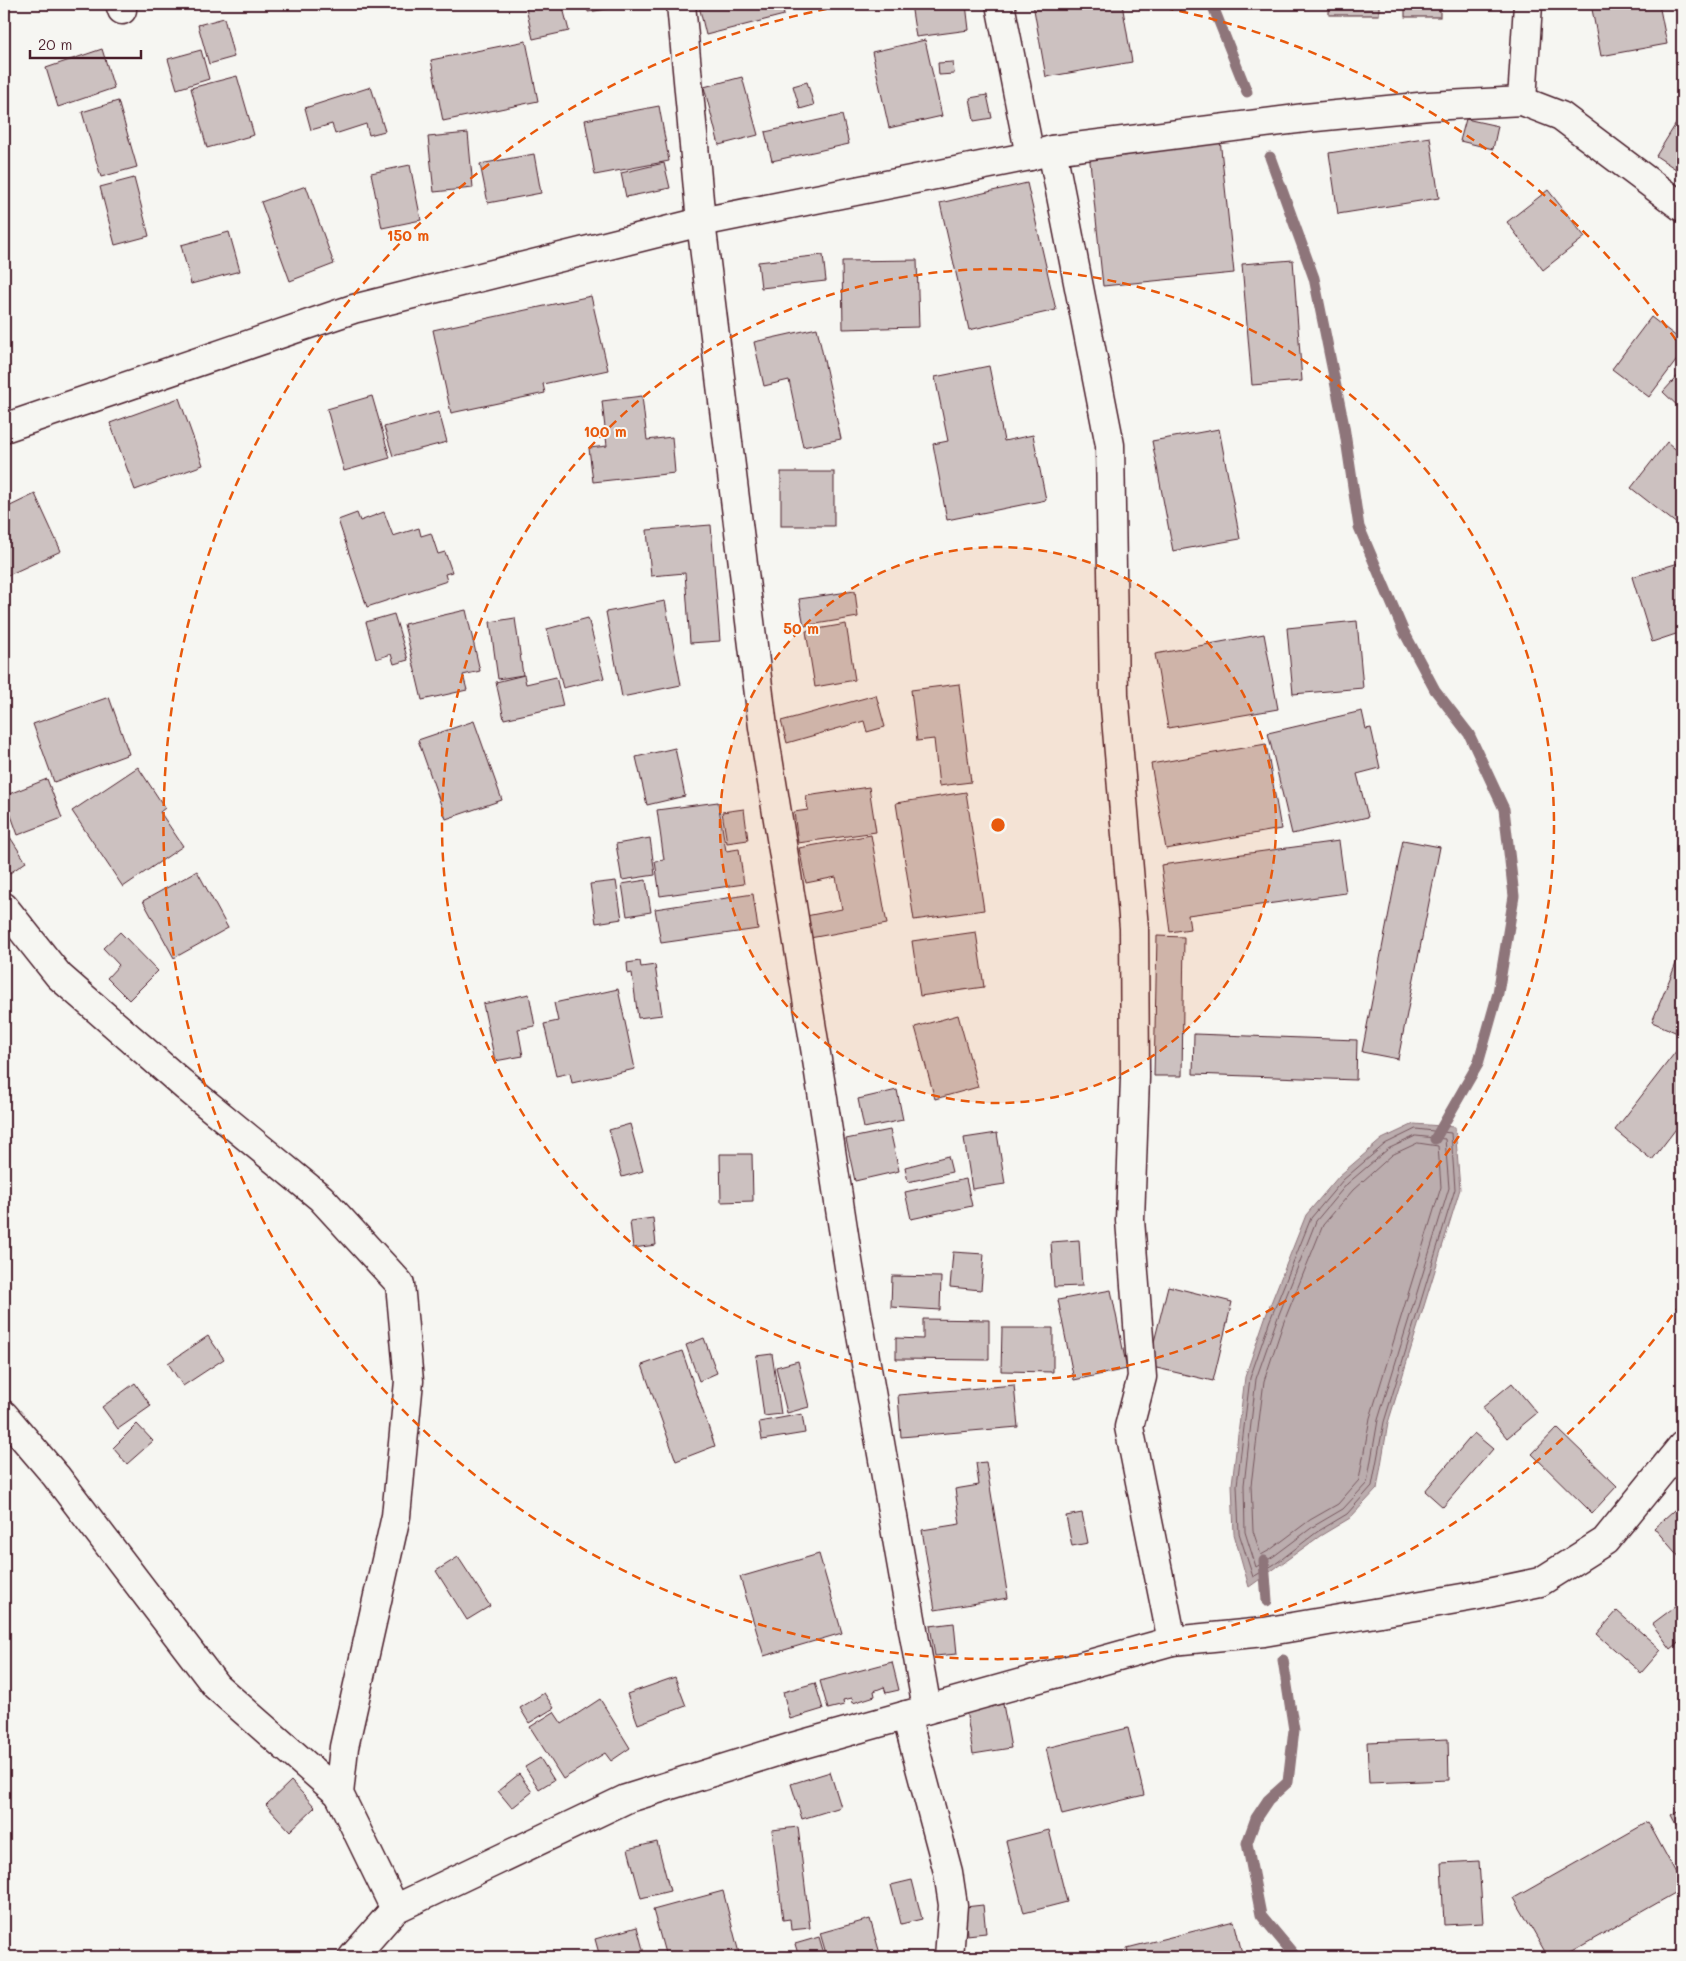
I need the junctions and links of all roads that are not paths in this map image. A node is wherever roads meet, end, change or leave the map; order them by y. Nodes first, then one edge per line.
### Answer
1 (681, 4) edge
2 (1000, 4) edge
3 (1528, 4) edge
4 (1522, 101) junction
5 (1041, 153) junction
6 (1682, 207) edge
7 (701, 222) junction
8 (4, 428) edge
9 (4, 907) edge
10 (4, 1415) edge
11 (1682, 1446) edge
12 (1172, 1641) junction
13 (916, 1712) junction
14 (339, 1794) junction
15 (395, 1909) junction
16 (353, 1957) edge
17 (949, 1957) edge

1 - 7 street
2 - 5 street
3 - 4 street
4 - 5 street
4 - 6 street
5 - 7 street
5 - 12 street
7 - 8 street
7 - 13 street
9 - 14 street
10 - 14 street
11 - 12 street
12 - 13 street
13 - 15 street
13 - 17 street
14 - 15 street
15 - 16 street

